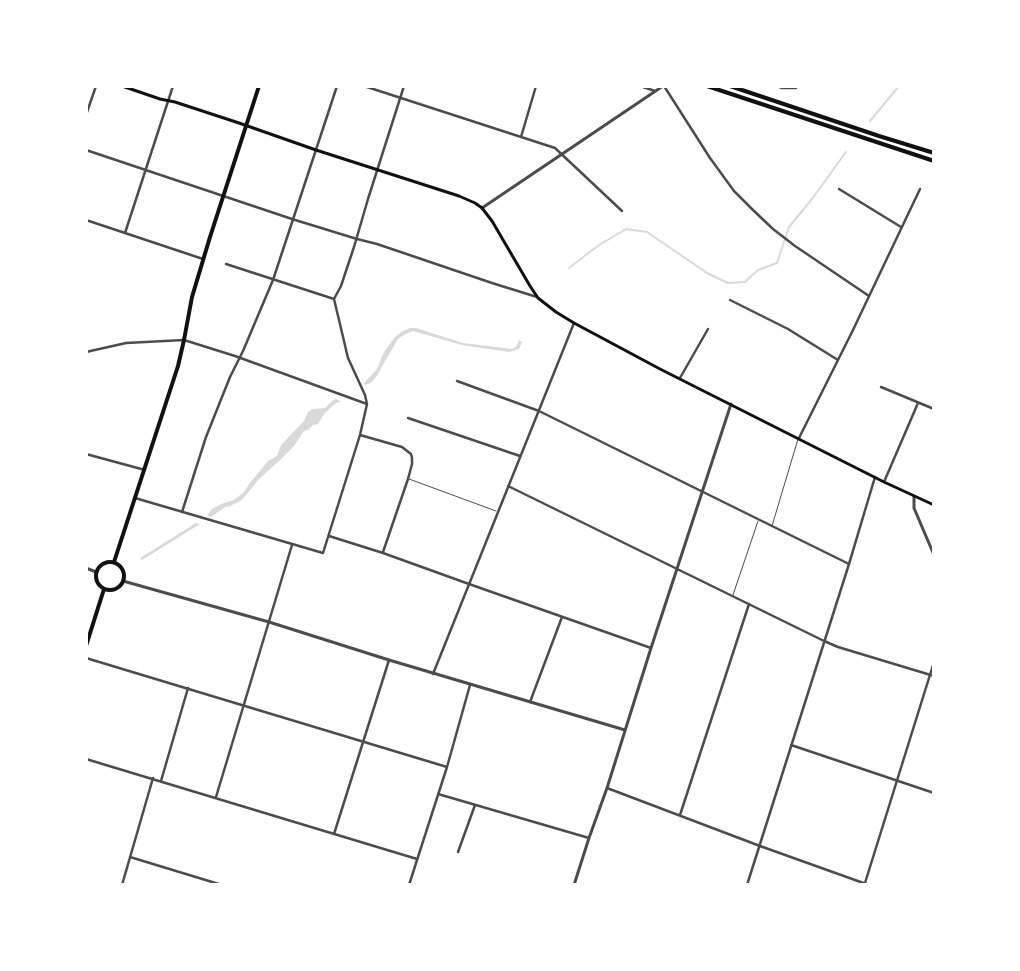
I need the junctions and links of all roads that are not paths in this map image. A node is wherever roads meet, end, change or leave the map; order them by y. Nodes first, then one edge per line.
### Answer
1 (96, 86) edge
2 (122, 86) edge
3 (173, 86) edge
4 (259, 86) edge
5 (337, 86) edge
6 (364, 86) edge
7 (404, 86) edge
8 (536, 86) edge
9 (640, 86) edge
10 (664, 86) edge
11 (707, 86) edge
12 (730, 86) edge
13 (777, 86) edge
14 (797, 86) edge
15 (655, 91) junction
16 (400, 98) junction
17 (168, 100) junction
18 (86, 115) edge
19 (246, 126) junction
20 (520, 137) junction
21 (86, 150) edge
22 (316, 150) junction
23 (934, 153) edge
24 (562, 154) junction
25 (934, 161) edge
26 (377, 169) junction
27 (145, 170) junction
28 (839, 189) dead end
29 (920, 189) dead end
30 (223, 196) junction
31 (482, 208) junction
32 (622, 211) dead end
33 (292, 219) junction
34 (86, 220) edge
35 (901, 227) junction
36 (124, 233) junction
37 (357, 239) junction
38 (203, 259) junction
39 (226, 264) dead end
40 (273, 280) junction
41 (869, 296) junction
42 (538, 298) junction
43 (334, 299) junction
44 (730, 300) dead end
45 (574, 323) junction
46 (708, 329) dead end
47 (184, 340) junction
48 (86, 352) edge
49 (240, 358) junction
50 (838, 360) junction
51 (680, 378) junction
52 (457, 381) dead end
53 (881, 387) dead end
54 (918, 402) junction
55 (731, 403) junction
56 (367, 404) junction
57 (934, 409) edge
58 (538, 411) junction
59 (408, 418) dead end
60 (360, 435) junction
61 (799, 438) junction
62 (86, 454) edge
63 (520, 456) junction
64 (144, 470) junction
65 (875, 477) junction
66 (408, 479) junction
67 (884, 482) junction
68 (508, 486) junction
69 (702, 492) junction
70 (914, 496) junction
71 (135, 498) junction
72 (934, 505) edge
73 (182, 512) junction
74 (498, 512) junction
75 (758, 520) junction
76 (771, 526) junction
77 (329, 536) junction
78 (292, 545) junction
79 (383, 553) junction
80 (934, 555) edge
81 (114, 562) junction
82 (849, 564) junction
83 (86, 568) edge
84 (677, 569) junction
85 (96, 572) junction
86 (123, 581) junction
87 (469, 584) junction
88 (104, 589) junction
89 (733, 596) junction
90 (749, 604) junction
91 (562, 616) junction
92 (269, 622) junction
93 (824, 641) junction
94 (86, 646) edge
95 (651, 648) junction
96 (86, 658) edge
97 (389, 660) junction
98 (934, 662) edge
99 (434, 674) junction
100 (932, 675) edge
101 (470, 685) junction
102 (188, 688) junction
103 (530, 702) junction
104 (244, 705) junction
105 (625, 730) junction
106 (363, 741) junction
107 (791, 745) junction
108 (86, 759) edge
109 (447, 767) junction
110 (153, 778) junction
111 (161, 781) junction
112 (897, 781) junction
113 (607, 788) junction
114 (934, 793) edge
115 (438, 794) junction
116 (216, 798) junction
117 (475, 804) junction
118 (680, 815) junction
119 (334, 834) junction
120 (589, 838) junction
121 (760, 846) junction
122 (458, 852) dead end
123 (130, 857) junction
124 (417, 860) junction
125 (866, 884) edge
126 (122, 885) edge
127 (222, 885) edge
128 (409, 885) edge
129 (574, 885) edge
130 (747, 885) edge

1 - 18 street
2 - 17 main road
3 - 17 street
4 - 19 main road
5 - 22 street
6 - 16 street
7 - 16 street
8 - 20 street
9 - 15 street
10 - 15 street
10 - 41 street
11 - 25 main road
12 - 23 main road
13 - 14 street
15 - 24 street
16 - 20 street
16 - 26 street
17 - 19 main road
17 - 27 street
19 - 22 main road
19 - 30 main road
20 - 24 street
21 - 27 street
22 - 26 main road
22 - 33 street
24 - 31 street
24 - 32 street
26 - 31 main road
26 - 37 street
27 - 30 street
27 - 36 street
28 - 35 street
29 - 35 street
30 - 33 street
30 - 38 main road
31 - 42 main road
33 - 37 street
33 - 40 street
34 - 36 street
35 - 41 street
36 - 38 street
37 - 42 street
37 - 43 street
38 - 47 main road
39 - 40 street
40 - 43 street
40 - 49 street
41 - 50 street
42 - 45 main road
43 - 56 street
44 - 50 street
45 - 51 main road
45 - 58 street
46 - 51 street
47 - 48 street
47 - 49 street
47 - 64 main road
49 - 56 street
49 - 73 street
50 - 61 street
51 - 55 main road
52 - 58 street
53 - 54 street
54 - 57 street
54 - 67 street
55 - 61 main road
55 - 69 street
56 - 60 street
58 - 63 street
58 - 69 street
59 - 63 street
60 - 66 street
60 - 77 street
61 - 65 main road
61 - 76 lane
62 - 64 street
63 - 68 street
64 - 71 main road
65 - 67 main road
65 - 82 street
66 - 74 lane
66 - 79 street
67 - 70 main road
68 - 74 street
68 - 84 street
69 - 75 street
69 - 84 street
70 - 72 main road
70 - 80 street
71 - 73 street
71 - 81 main road
73 - 78 street
74 - 87 street
75 - 76 street
75 - 89 lane
76 - 82 street
77 - 78 street
77 - 79 street
78 - 92 street
79 - 87 street
81 - 85 main road
81 - 86 main road
82 - 93 street
83 - 85 street
84 - 89 street
84 - 95 street
85 - 88 main road
86 - 88 main road
86 - 92 street
87 - 91 street
87 - 99 street
88 - 94 main road
89 - 90 street
90 - 93 street
90 - 118 street
91 - 95 street
91 - 103 street
92 - 97 street
92 - 104 street
93 - 100 street
93 - 107 street
95 - 105 street
96 - 102 street
97 - 99 street
97 - 106 street
98 - 100 street
99 - 101 street
100 - 112 street
101 - 103 street
101 - 109 street
102 - 104 street
102 - 111 street
103 - 105 street
104 - 106 street
104 - 116 street
105 - 113 street
106 - 109 street
106 - 119 street
107 - 112 street
107 - 121 street
108 - 110 street
109 - 115 street
110 - 111 street
110 - 123 street
111 - 116 street
112 - 114 street
112 - 125 street
113 - 118 street
113 - 120 street
115 - 117 street
115 - 124 street
116 - 119 street
117 - 120 street
117 - 122 street
118 - 121 street
119 - 124 street
120 - 129 street
121 - 125 street
121 - 130 street
123 - 126 street
123 - 127 street
124 - 128 street

